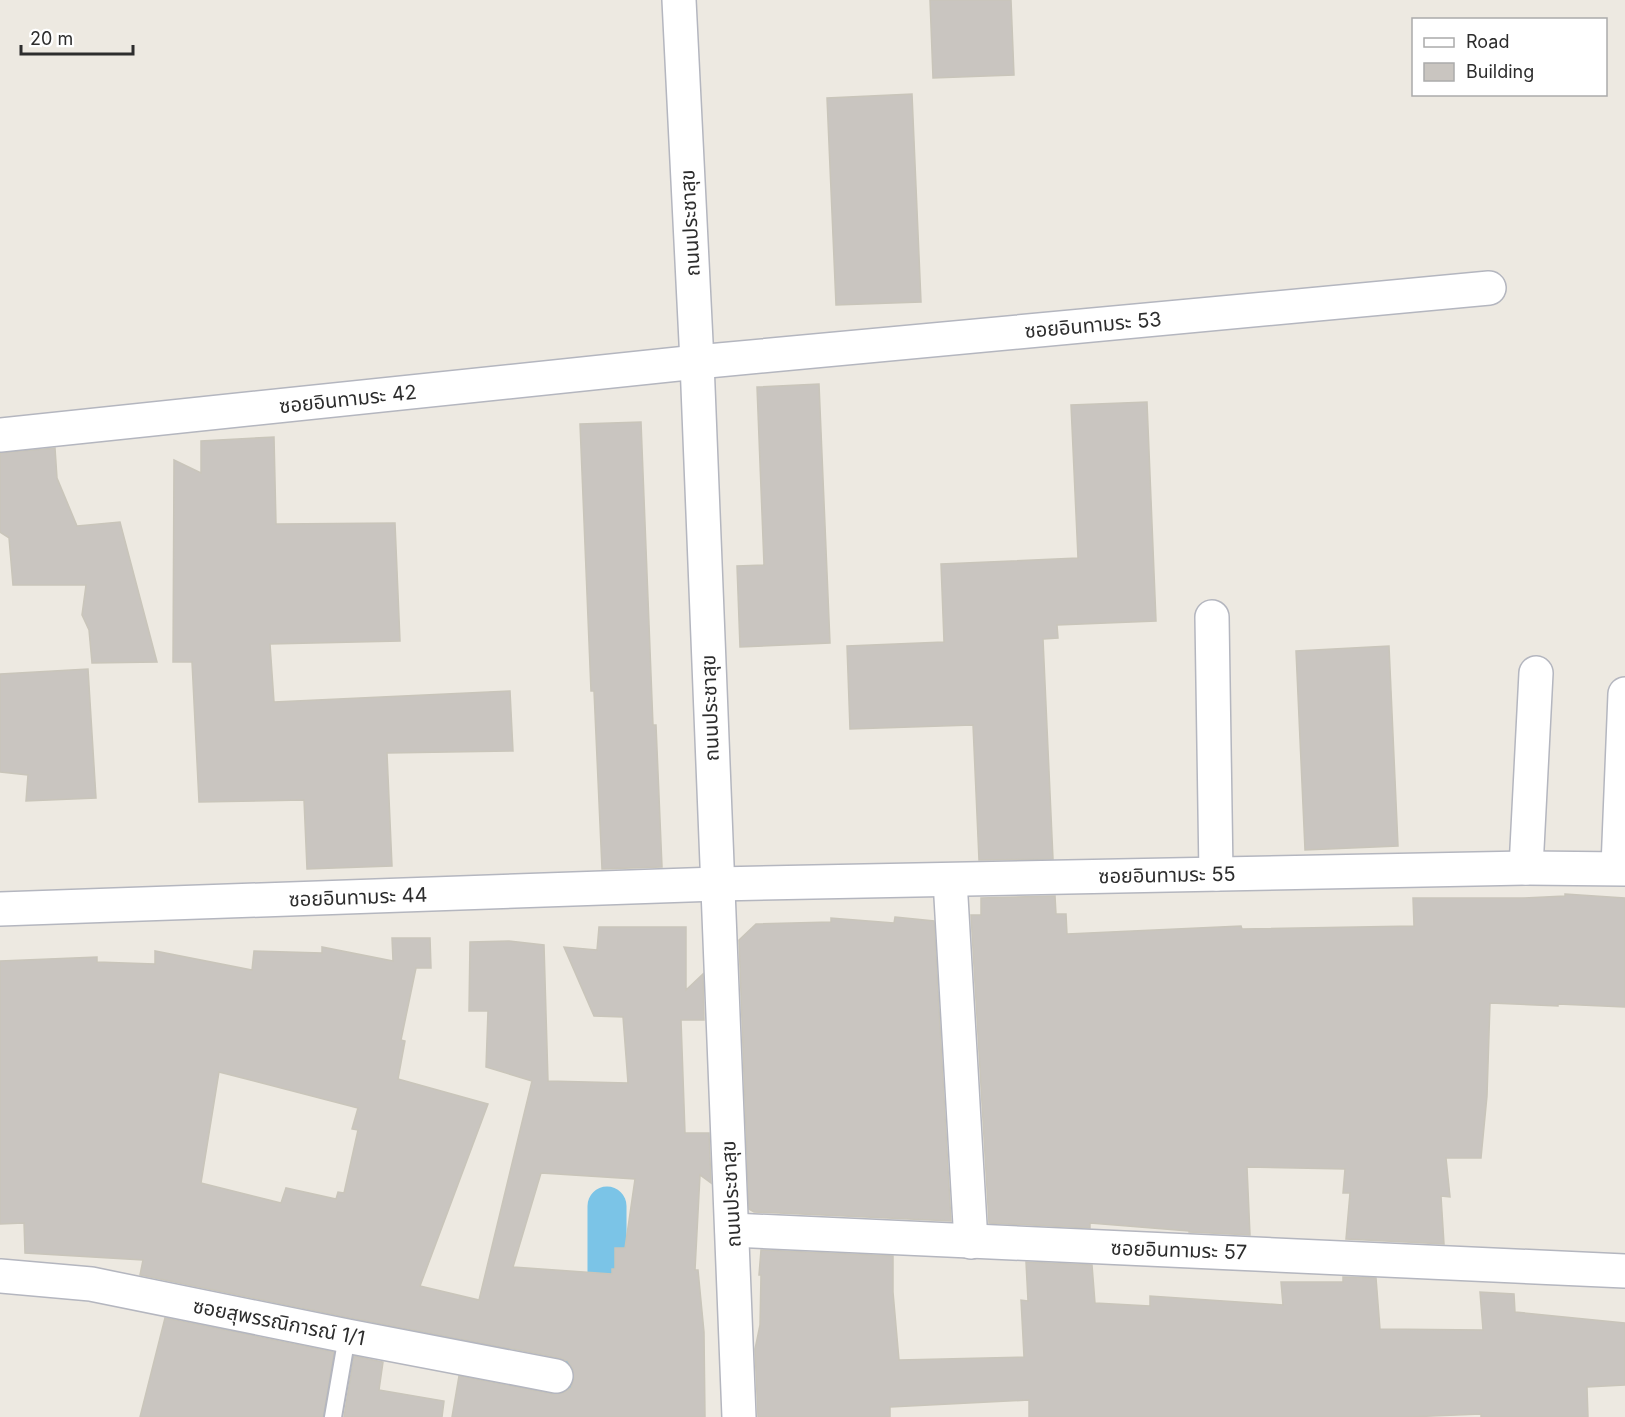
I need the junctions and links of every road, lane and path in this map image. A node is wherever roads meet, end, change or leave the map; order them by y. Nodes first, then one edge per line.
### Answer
1 (679, 0) edge
2 (1489, 288) dead end
3 (697, 362) junction
4 (0, 435) edge
5 (1212, 617) dead end
6 (1536, 673) dead end
7 (1625, 694) edge
8 (1526, 868) junction
9 (1621, 868) edge
10 (1216, 874) junction
11 (950, 880) junction
12 (717, 884) junction
13 (0, 909) edge
14 (732, 1230) junction
15 (971, 1242) junction
16 (1625, 1271) edge
17 (0, 1276) edge
18 (347, 1336) junction
19 (556, 1376) dead end
20 (333, 1417) edge
21 (739, 1417) edge

1 - 3 street, ถนนประชาสุข
2 - 3 street, ซอยอินทามระ 53
3 - 4 street, ซอยอินทามระ 42
3 - 12 street, ถนนประชาสุข
5 - 10 street
6 - 8 street
7 - 9 street, ซอยอินทามระ 55
8 - 9 street, ซอยอินทามระ 55
8 - 10 street, ซอยอินทามระ 55
10 - 11 street, ซอยอินทามระ 55
11 - 12 street, ซอยอินทามระ 55
11 - 15 street
12 - 13 street, ซอยอินทามระ 44
12 - 14 street, ถนนประชาสุข
14 - 15 street, ซอยอินทามระ 57
14 - 21 street, ถนนประชาสุข
15 - 16 street, ซอยอินทามระ 57
17 - 18 street, ซอยสุพรรณิการณ์ 1/1
18 - 19 street, ซอยสุพรรณิการณ์ 1/1
18 - 20 lane

